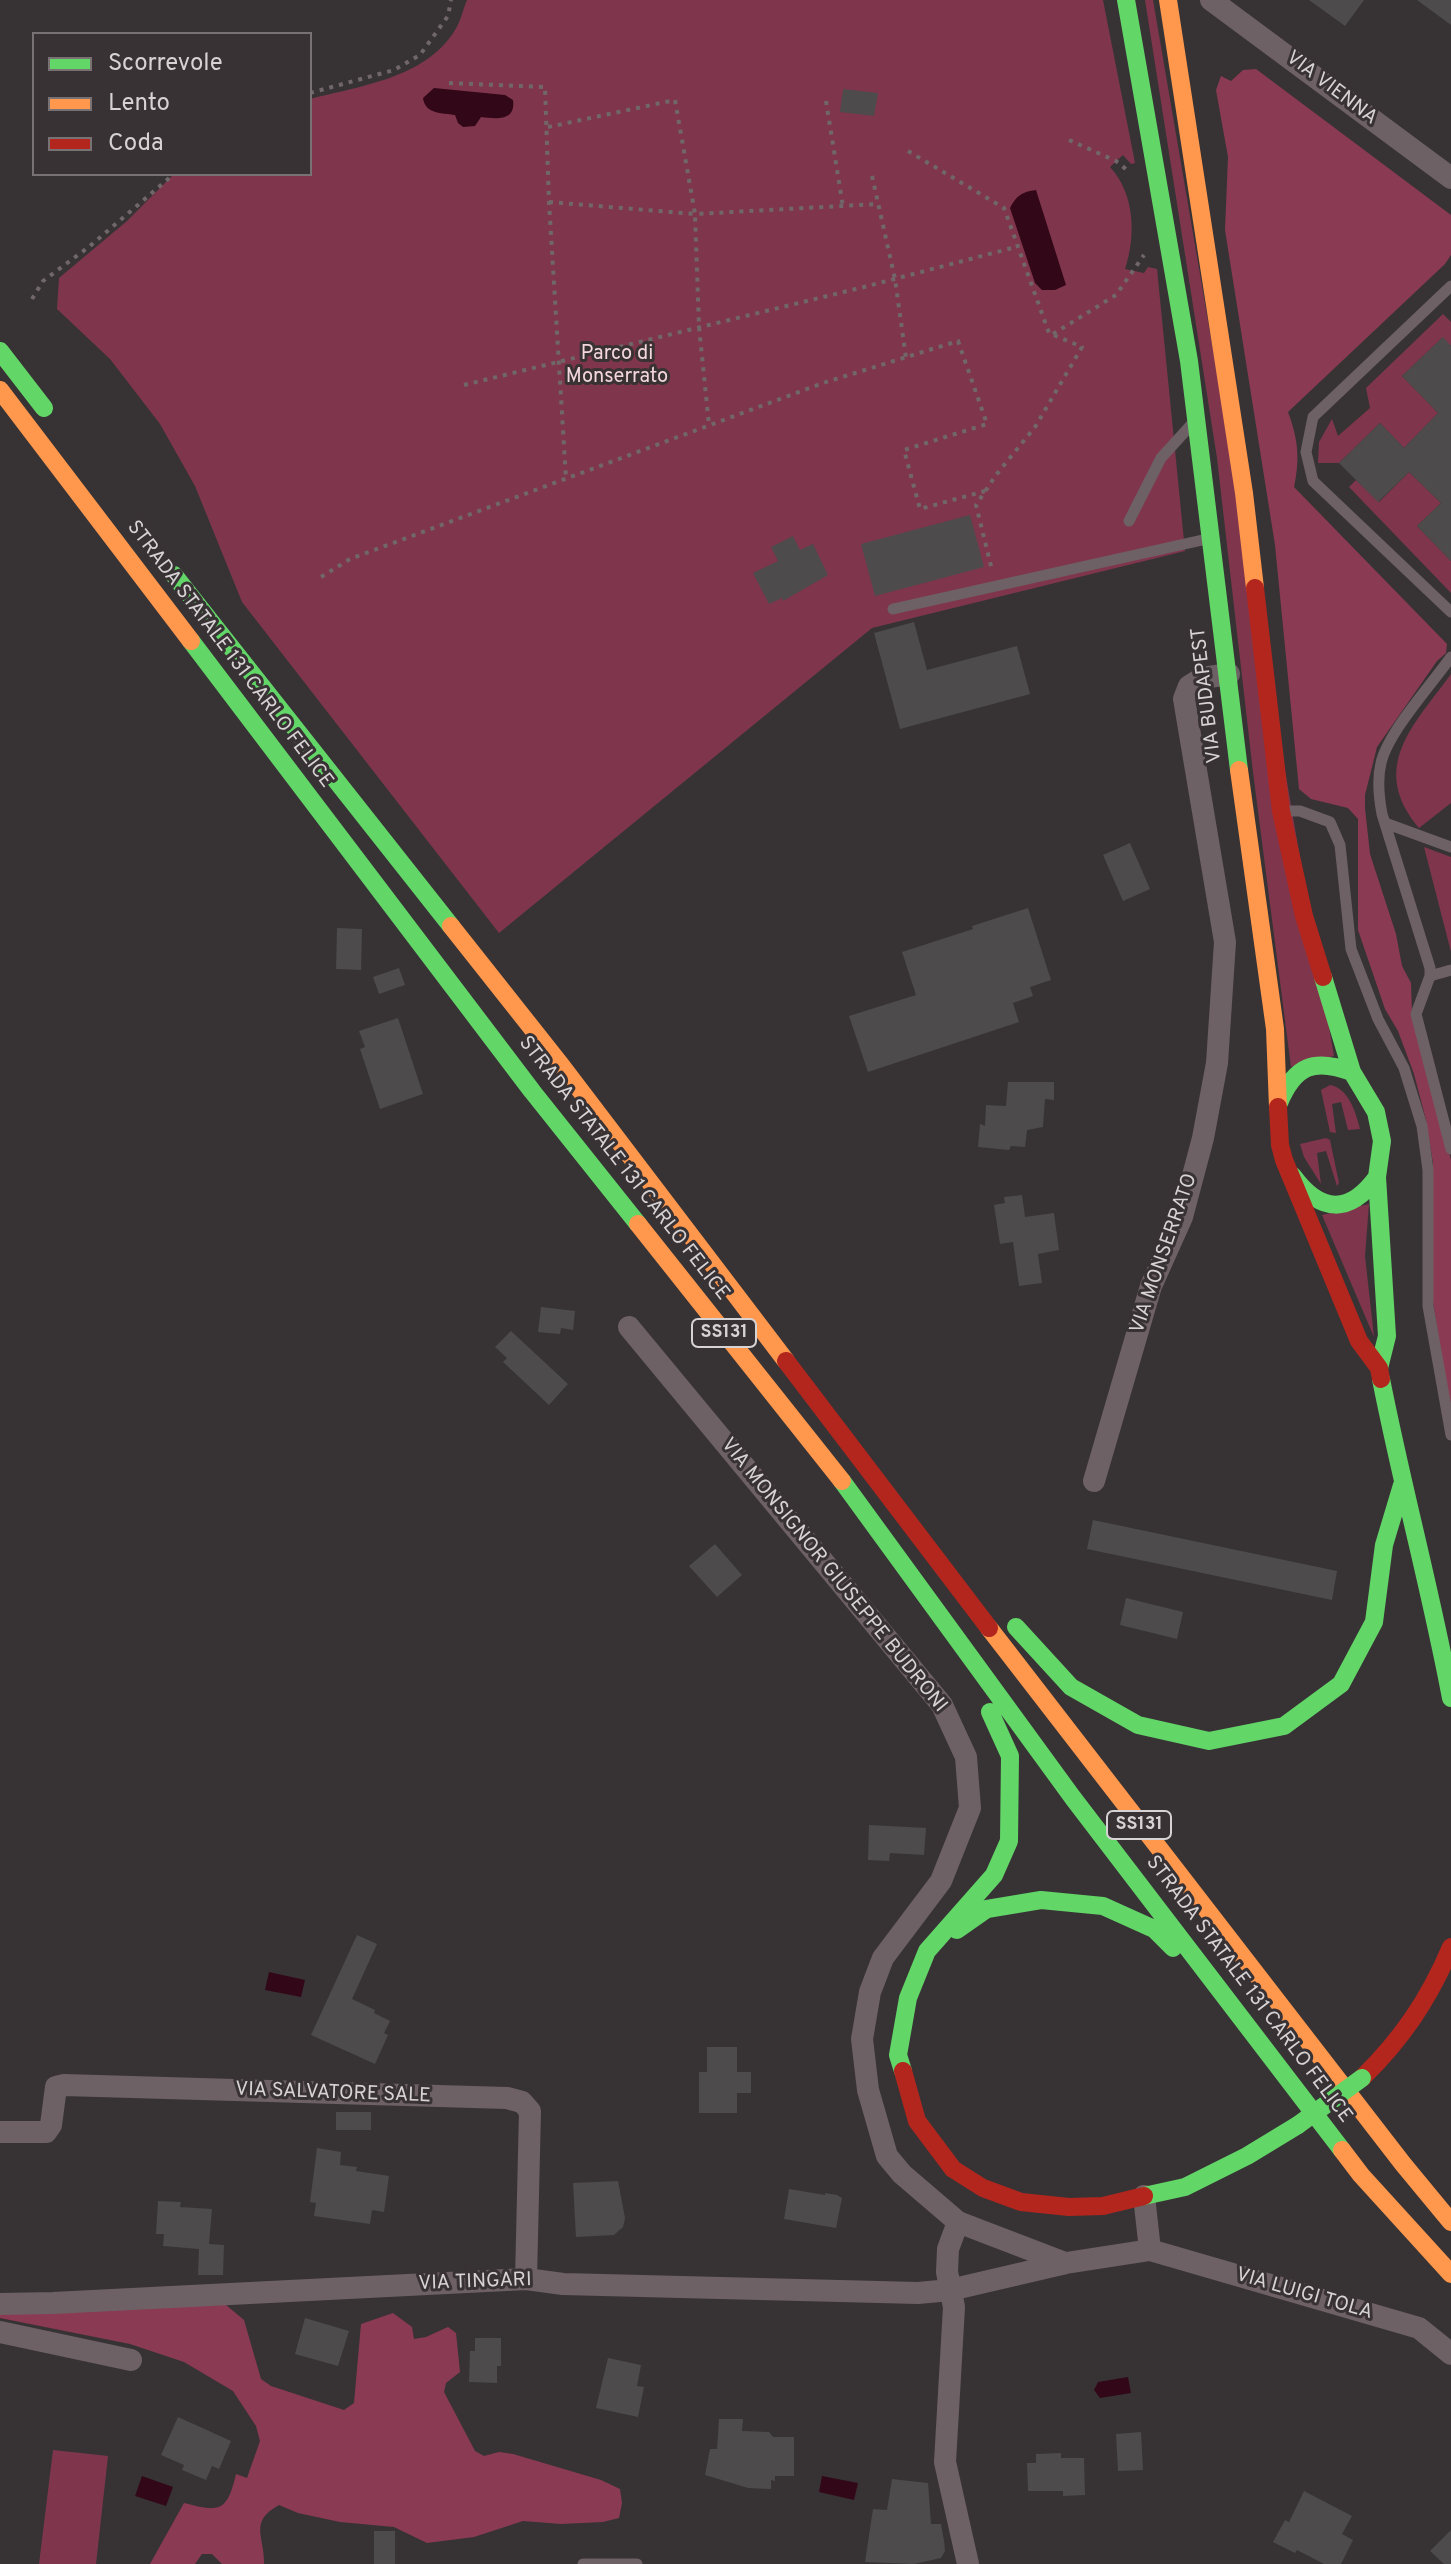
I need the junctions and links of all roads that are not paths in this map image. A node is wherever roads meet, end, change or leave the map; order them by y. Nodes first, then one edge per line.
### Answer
1 (1126, 0) edge
2 (1168, 0) edge
3 (1211, 0) edge
4 (1451, 178) edge
5 (1451, 286) edge
6 (2, 352) edge
7 (0, 390) edge
8 (51, 419) dead end
9 (1196, 419) junction
10 (1129, 521) dead end
11 (1211, 538) junction
12 (158, 555) dead end
13 (893, 609) dead end
14 (1451, 612) edge
15 (1451, 657) edge
16 (1229, 674) junction
17 (1281, 811) junction
18 (1385, 823) junction
19 (1451, 847) edge
20 (1451, 970) edge
21 (1430, 976) junction
22 (1352, 1072) junction
23 (1279, 1103) junction
24 (1451, 1149) edge
25 (1291, 1174) junction
26 (1377, 1177) junction
27 (629, 1327) dead end
28 (1379, 1368) junction
29 (832, 1423) junction
30 (1451, 1435) edge
31 (1094, 1481) dead end
32 (1402, 1485) junction
33 (846, 1486) junction
34 (1451, 1698) edge
35 (1451, 1947) edge
36 (927, 1951) junction
37 (1238, 2012) junction
38 (0, 2132) edge
39 (1144, 2196) junction
40 (958, 2222) junction
41 (1451, 2222) edge
42 (1150, 2250) junction
43 (1066, 2263) junction
44 (1451, 2274) edge
45 (526, 2279) junction
46 (950, 2290) junction
47 (0, 2304) edge
48 (0, 2332) edge
49 (1451, 2354) edge
50 (131, 2360) dead end
51 (583, 2564) edge
52 (637, 2564) edge
53 (968, 2564) edge

1 - 9 main road, VIA BUDAPEST
2 - 17 main road, VIA BUDAPEST
3 - 4 street, VIA VIENNA
5 - 14 lane
6 - 8 main road
7 - 33 main road, STRADA STATALE 131 CARLO FELICE / SS131
9 - 10 lane
9 - 11 main road, VIA BUDAPEST
11 - 13 lane
11 - 16 main road, VIA BUDAPEST
12 - 29 main road, STRADA STATALE 131 CARLO FELICE / SS131
15 - 18 lane
16 - 23 main road, VIA BUDAPEST
16 - 31 street, VIA MONSERRATO
17 - 22 main road, VIA BUDAPEST
17 - 30 lane
18 - 19 lane
18 - 21 lane
20 - 21 lane
21 - 24 lane
22 - 23 main road
22 - 26 main road, VIA BUDAPEST
23 - 25 main road, VIA BUDAPEST
25 - 26 main road
25 - 28 main road, VIA BUDAPEST
26 - 28 main road, VIA BUDAPEST
27 - 40 street, VIA MONSIGNOR GIUSEPPE BUDRONI
28 - 32 main road, VIA BUDAPEST
29 - 32 main road
29 - 41 main road, STRADA STATALE 131 CARLO FELICE / SS131
32 - 34 main road, VIA BUDAPEST
33 - 36 main road
33 - 37 main road, STRADA STATALE 131 CARLO FELICE / SS131
35 - 39 main road, bridge
36 - 37 main road
36 - 39 main road
37 - 44 main road, STRADA STATALE 131 CARLO FELICE / SS131
38 - 45 street, VIA SALVATORE SALE
39 - 42 street
40 - 43 street, VIA TINGARI
40 - 46 street
42 - 43 street, VIA TINGARI
42 - 49 street, VIA LUIGI TOLA
43 - 46 street, VIA TINGARI
45 - 46 street, VIA TINGARI
45 - 47 street, VIA TINGARI
46 - 53 street
48 - 50 street
51 - 52 lane

